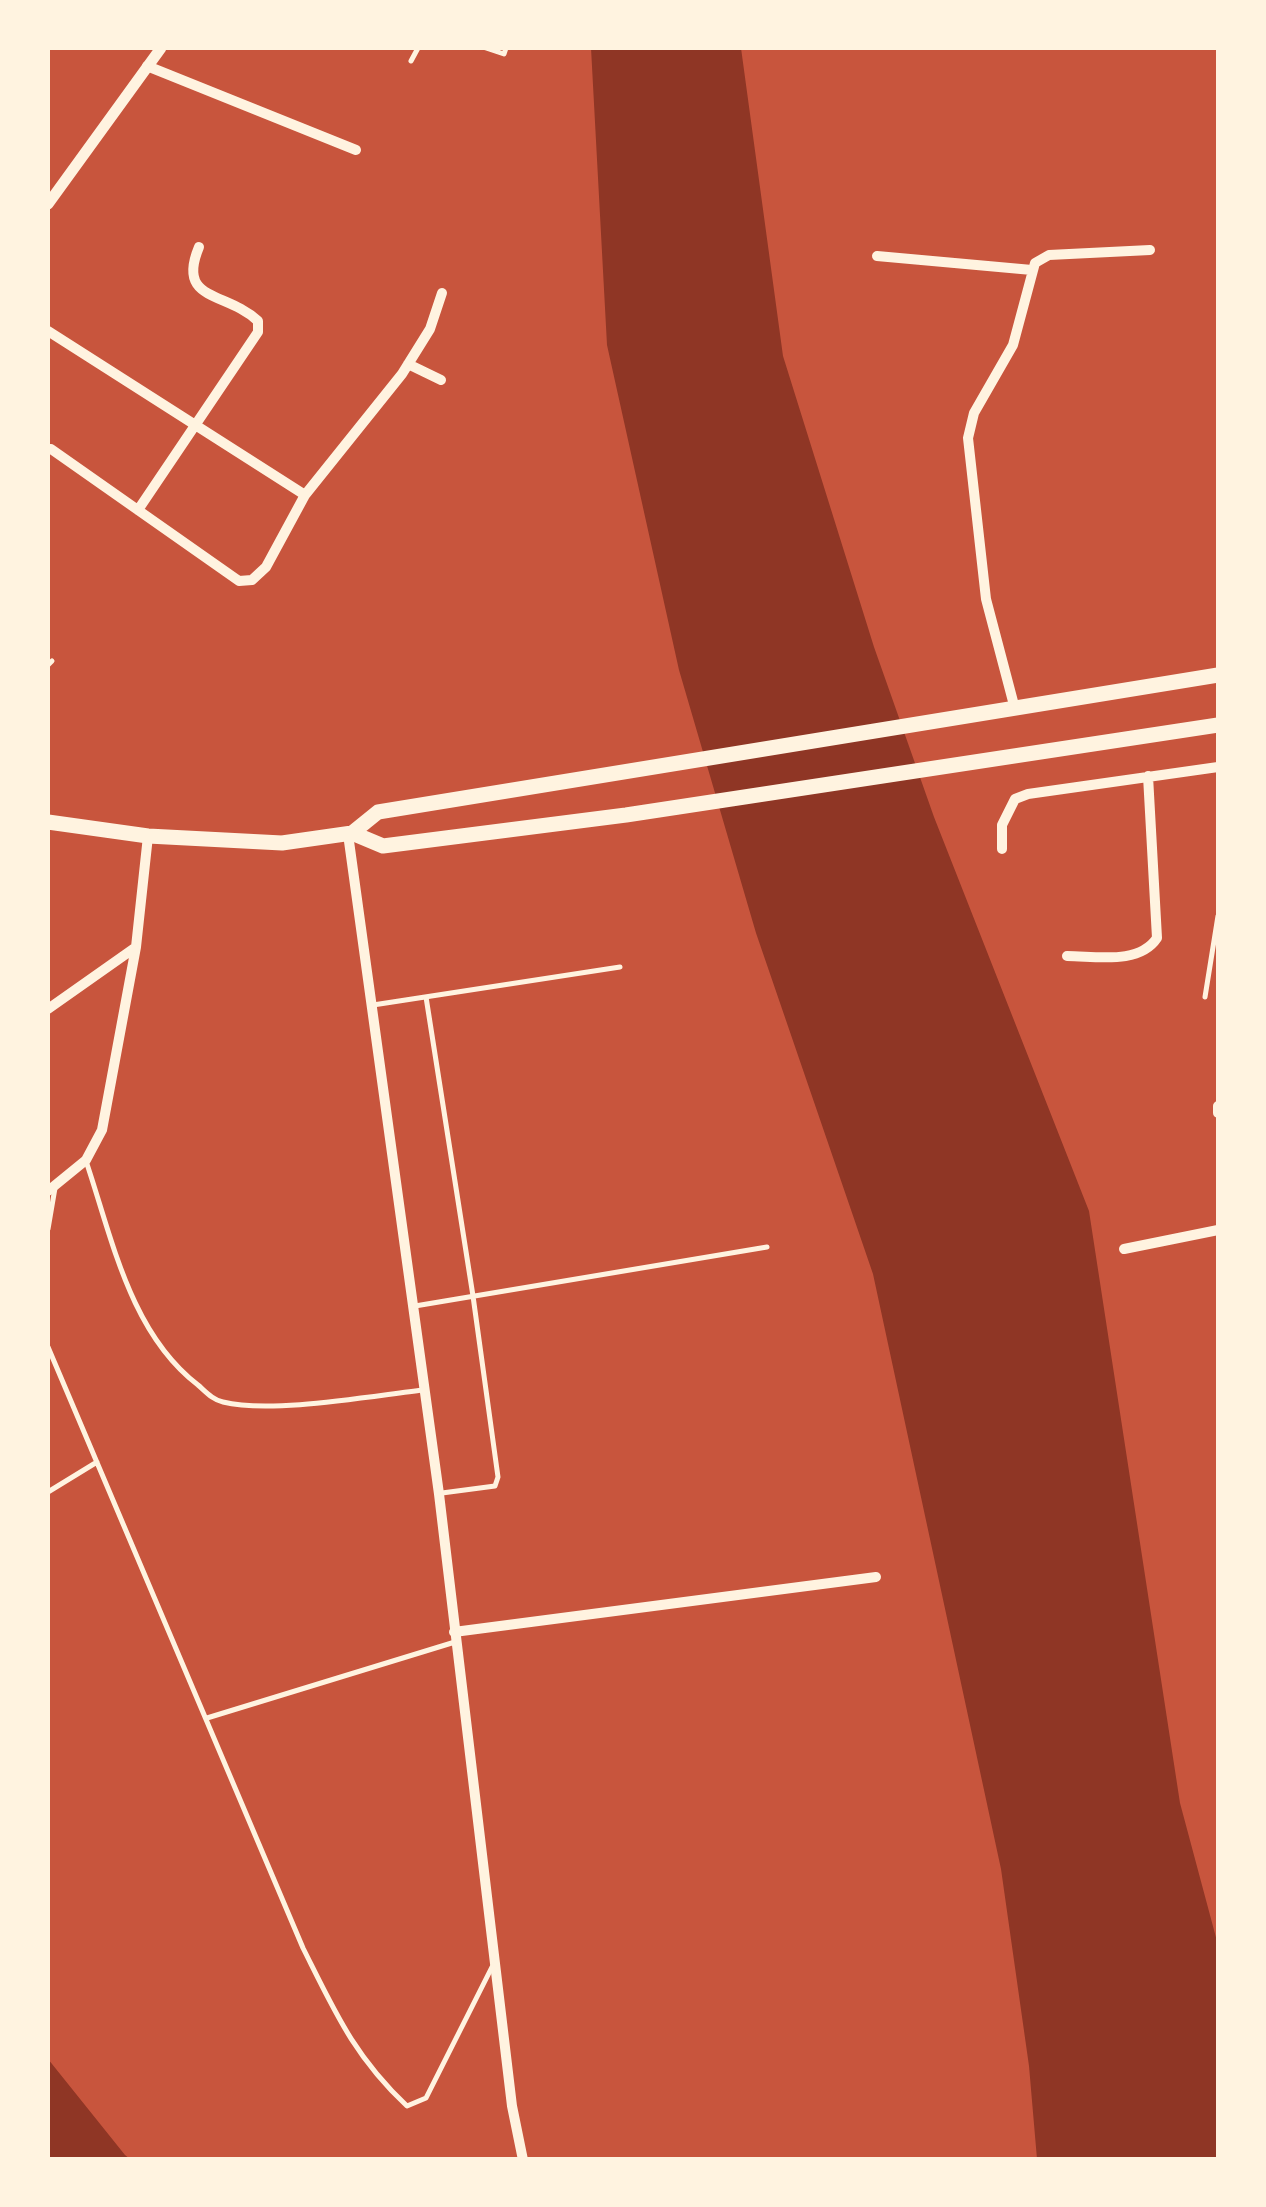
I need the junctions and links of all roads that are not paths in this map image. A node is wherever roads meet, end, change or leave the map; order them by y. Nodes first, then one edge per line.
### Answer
1 (160, 48) edge
2 (418, 48) edge
3 (486, 48) edge
4 (506, 48) edge
5 (411, 61) dead end
6 (147, 66) junction
7 (356, 150) dead end
8 (48, 204) edge
9 (198, 247) dead end
10 (1150, 250) dead end
11 (877, 256) dead end
12 (1034, 267) junction
13 (442, 293) dead end
14 (48, 331) edge
15 (408, 364) junction
16 (441, 380) dead end
17 (195, 424) junction
18 (52, 449) dead end
19 (306, 495) junction
20 (138, 510) junction
21 (1218, 676) edge
22 (1014, 710) junction
23 (1218, 725) edge
24 (1218, 767) edge
25 (1148, 776) junction
26 (48, 822) edge
27 (350, 833) junction
28 (148, 836) junction
29 (1002, 849) dead end
30 (1218, 916) edge
31 (136, 948) junction
32 (1067, 956) dead end
33 (620, 967) dead end
34 (426, 997) junction
35 (1205, 997) dead end
36 (373, 1005) junction
37 (48, 1009) edge
38 (86, 1160) junction
39 (52, 1188) edge
40 (48, 1229) edge
41 (1218, 1230) edge
42 (767, 1247) dead end
43 (1124, 1249) dead end
44 (474, 1296) junction
45 (412, 1306) junction
46 (48, 1347) edge
47 (423, 1390) junction
48 (96, 1462) junction
49 (48, 1492) edge
50 (439, 1494) junction
51 (876, 1577) dead end
52 (454, 1637) junction
53 (206, 1718) junction
54 (494, 1962) junction
55 (524, 2160) edge

1 - 6 street
2 - 5 lane
3 - 4 lane
6 - 7 street
6 - 8 street
9 - 17 street
10 - 12 street
11 - 12 street
12 - 22 street
13 - 15 street
14 - 17 street
15 - 16 street
15 - 19 street
17 - 19 street
17 - 20 street
18 - 20 street
19 - 20 street
21 - 22 main road
22 - 27 main road
23 - 27 main road
24 - 25 street
25 - 29 street
25 - 32 street
26 - 28 main road
27 - 28 main road
27 - 36 street
28 - 31 street
30 - 35 lane
31 - 37 street
31 - 38 street
33 - 34 lane
34 - 36 lane
34 - 44 lane
36 - 45 street
38 - 39 street
38 - 47 lane
39 - 40 lane
41 - 43 street
42 - 44 lane
44 - 45 lane
44 - 50 lane
45 - 47 street
46 - 48 lane
47 - 50 street
48 - 49 lane
48 - 53 lane
50 - 52 street
51 - 52 street
52 - 53 lane
52 - 54 street
53 - 54 lane
54 - 55 street

